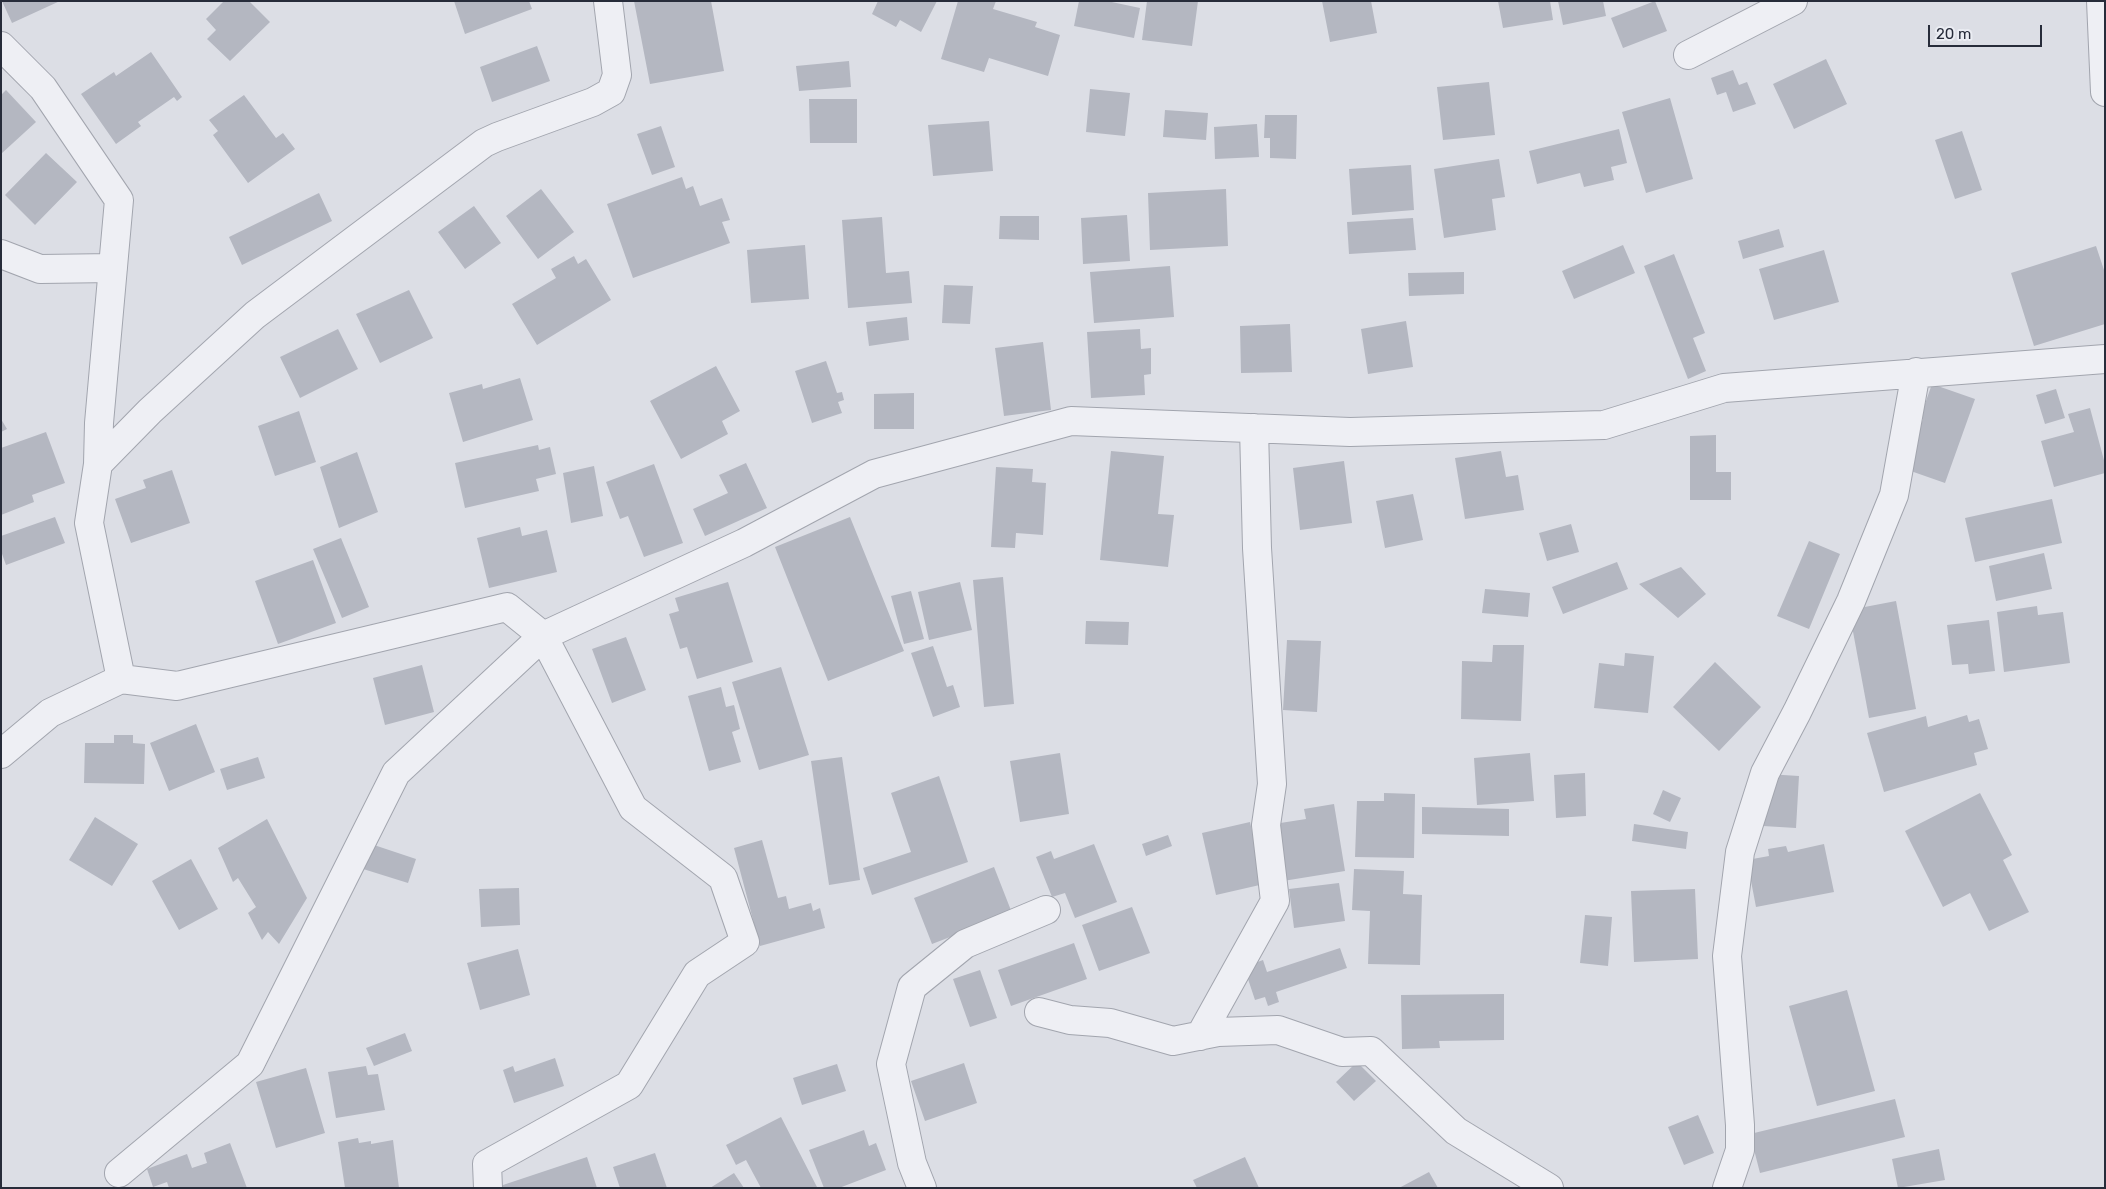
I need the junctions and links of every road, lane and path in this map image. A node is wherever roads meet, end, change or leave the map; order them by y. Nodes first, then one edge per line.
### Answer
1 (608, 1) edge
2 (1793, 1) edge
3 (2101, 1) edge
4 (1, 46) edge
5 (1688, 55) dead end
6 (2105, 92) edge
7 (1, 254) edge
8 (113, 268) junction
9 (2105, 359) edge
10 (1916, 372) junction
11 (1254, 428) junction
12 (98, 464) junction
13 (543, 636) junction
14 (121, 679) junction
15 (1, 754) edge
16 (1046, 910) dead end
17 (1039, 1012) dead end
18 (1200, 1036) junction
19 (119, 1173) dead end
20 (488, 1188) edge
21 (922, 1188) edge
22 (1549, 1188) edge
23 (1727, 1188) edge

1 - 12 street
2 - 5 street
3 - 6 street
4 - 8 street
7 - 8 street
8 - 12 street
9 - 10 street
10 - 11 street
10 - 23 street
11 - 13 street
11 - 18 street
12 - 14 street
13 - 14 street
13 - 19 street
13 - 20 street
14 - 15 street
16 - 21 street
17 - 18 street
18 - 22 street

